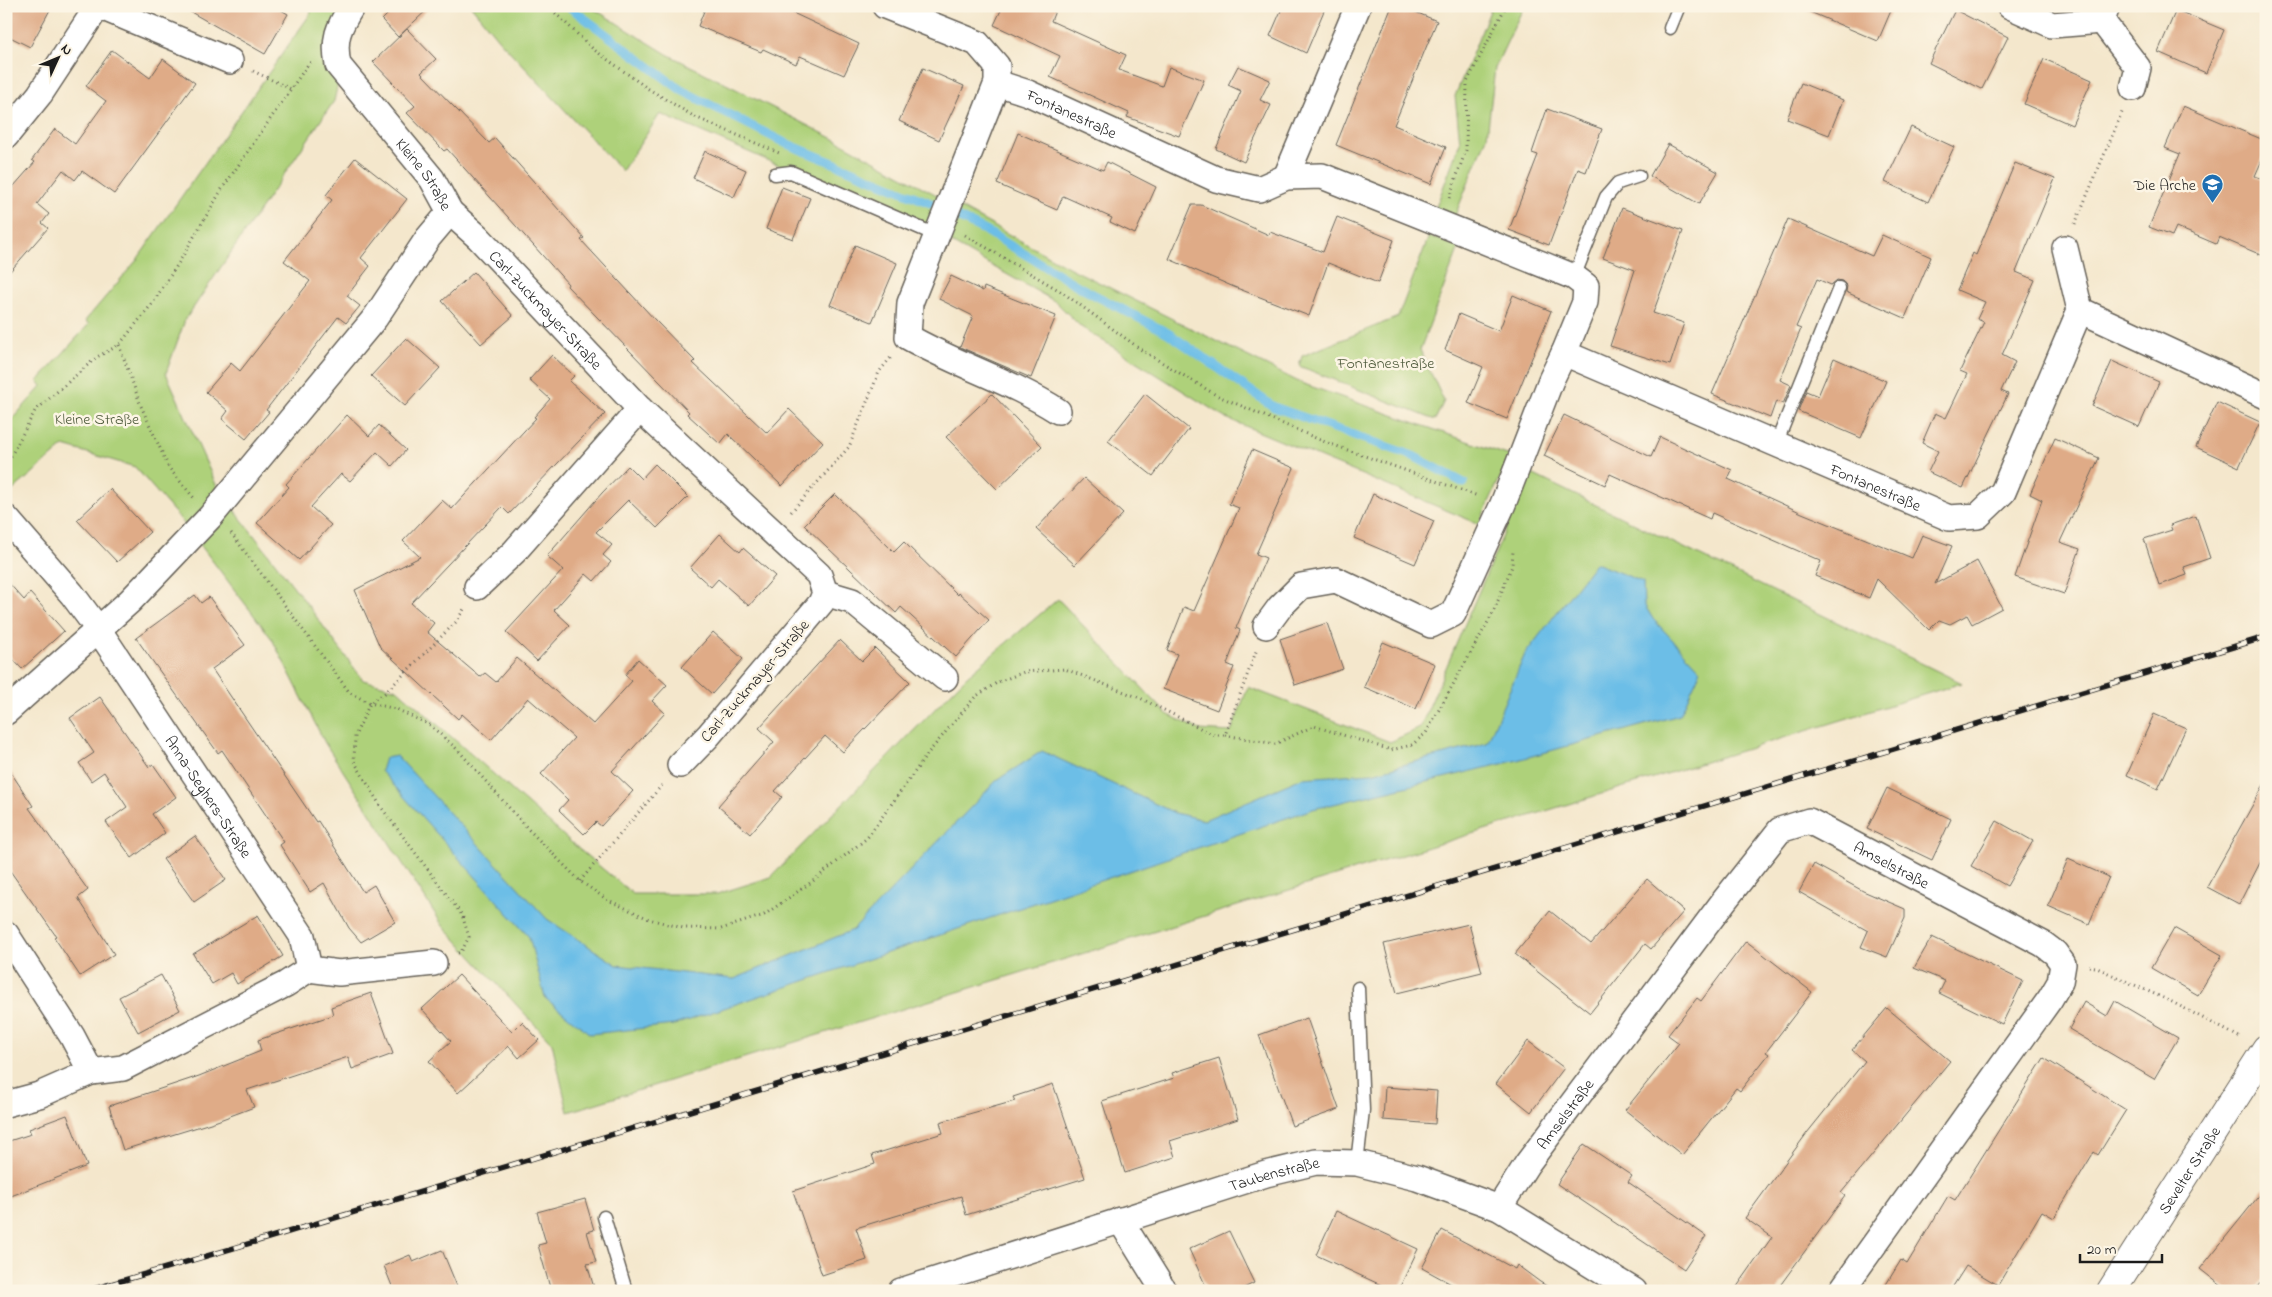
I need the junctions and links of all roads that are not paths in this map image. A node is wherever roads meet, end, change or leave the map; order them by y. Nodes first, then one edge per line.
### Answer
1 (99, 6) edge
2 (352, 6) edge
3 (885, 6) edge
4 (1358, 6) edge
5 (1679, 6) edge
6 (2010, 6) edge
7 (2104, 14) edge
8 (1670, 28) dead end
9 (230, 61) road end
10 (997, 83) junction
11 (2133, 88) road end
12 (6, 136) edge
13 (775, 174) dead end
14 (1639, 176) dead end
15 (1286, 177) junction
16 (450, 212) junction
17 (938, 228) junction
18 (2065, 248) road end
19 (1574, 277) junction
20 (1839, 288) dead end
21 (2080, 310) junction
22 (1564, 353) junction
23 (2266, 396) edge
24 (640, 409) junction
25 (1058, 411) dead end
26 (1776, 444) junction
27 (6, 518) edge
28 (477, 587) road end
29 (825, 592) junction
30 (1266, 626) road end
31 (98, 629) junction
32 (945, 678) dead end
33 (6, 712) edge
34 (680, 765) road end
35 (6, 934) edge
36 (434, 963) road end
37 (309, 969) junction
38 (1358, 988) dead end
39 (2266, 1050) edge
40 (91, 1072) junction
41 (6, 1104) edge
42 (1357, 1163) junction
43 (1499, 1208) junction
44 (604, 1217) dead end
45 (1120, 1220) junction
46 (626, 1291) edge
47 (900, 1291) edge
48 (1164, 1291) edge
49 (1634, 1291) edge
50 (1841, 1291) edge
51 (2111, 1291) edge

1 - 9 street
1 - 12 street
2 - 16 street, Kleine Straße
3 - 10 street
4 - 15 street
5 - 8 lane
6 - 7 street
7 - 11 street
10 - 15 street, Fontanestraße
10 - 17 street
13 - 17 lane
14 - 19 lane
15 - 19 street, Fontanestraße
16 - 24 street, Carl-Zuckmayer-Straße
16 - 31 street, Kleine Straße
17 - 25 street
18 - 21 street
19 - 22 street
20 - 26 lane
21 - 23 street
21 - 26 street, Fontanestraße
22 - 26 street, Fontanestraße
22 - 30 street
24 - 28 street
24 - 29 street, Carl-Zuckmayer-Straße
27 - 31 street
29 - 32 street
29 - 34 street, Carl-Zuckmayer-Straße
31 - 33 street, Kleine Straße
31 - 37 street, Anna-Seghers-Straße
35 - 40 street
36 - 37 street
37 - 40 street
38 - 42 lane
39 - 51 street, Sevelter Straße
40 - 41 street
42 - 43 street, Taubenstraße
42 - 45 street, Taubenstraße
43 - 49 street, Taubenstraße
43 - 50 street, Amselstraße
44 - 46 lane
45 - 47 street, Taubenstraße
45 - 48 street

